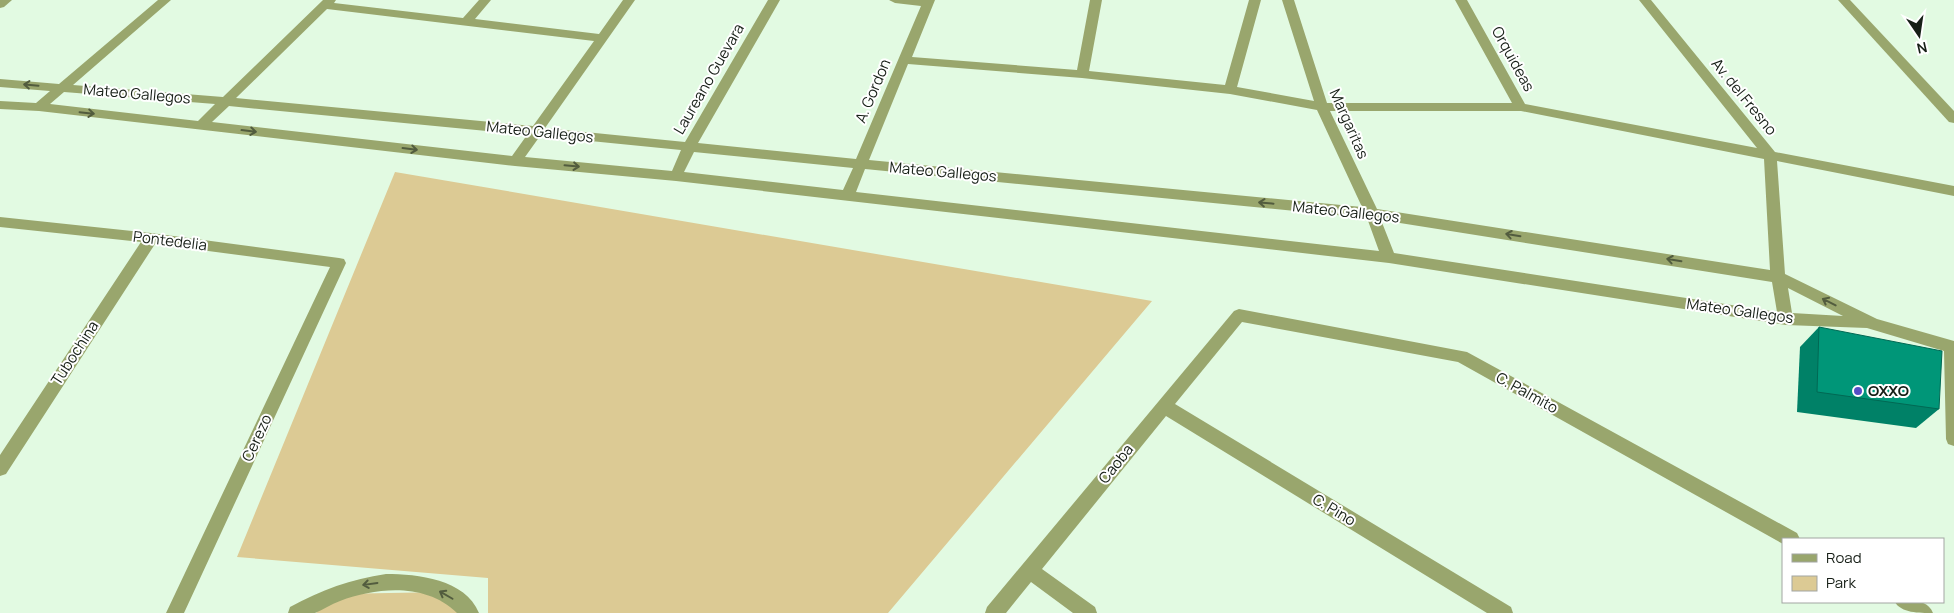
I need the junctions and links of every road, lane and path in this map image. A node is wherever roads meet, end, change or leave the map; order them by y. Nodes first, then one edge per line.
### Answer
1 (6, 0) edge
2 (165, 0) edge
3 (485, 0) edge
4 (629, 0) edge
5 (774, 0) edge
6 (895, 0) edge
7 (1096, 0) edge
8 (1255, 0) edge
9 (1288, 0) edge
10 (1462, 0) edge
11 (1645, 0) edge
12 (1844, 0) edge
13 (928, 2) edge
14 (327, 3) edge
15 (0, 5) edge
16 (466, 22) junction
17 (602, 38) junction
18 (903, 60) junction
19 (1082, 74) junction
20 (0, 83) edge
21 (62, 88) junction
22 (1230, 90) junction
23 (226, 101) junction
24 (0, 105) edge
25 (39, 107) junction
26 (1322, 107) junction
27 (1521, 107) junction
28 (1954, 119) edge
29 (201, 125) junction
30 (536, 131) junction
31 (689, 147) junction
32 (1770, 156) junction
33 (516, 161) junction
34 (859, 164) junction
35 (676, 176) junction
36 (1954, 191) edge
37 (848, 195) junction
38 (1372, 213) junction
39 (0, 222) edge
40 (151, 238) junction
41 (1388, 258) junction
42 (339, 263) joint
43 (1778, 276) junction
44 (1239, 315) joint
45 (1786, 319) junction
46 (1873, 324) junction
47 (1953, 347) edge
48 (1164, 406) junction
49 (1954, 440) edge
50 (0, 469) edge
51 (1789, 538) edge
52 (1029, 570) junction
53 (1906, 603) edge
54 (175, 613) edge
55 (298, 613) edge
56 (470, 613) edge
57 (994, 613) edge
58 (1088, 613) edge
59 (1504, 613) edge
60 (1924, 613) edge

1 - 15 street
2 - 21 street
3 - 16 street
4 - 17 street
5 - 31 street, Laureano Guevara
6 - 13 street
7 - 19 street
8 - 22 street
9 - 26 street, Margaritas
10 - 27 street, Orquideas
11 - 32 street, Av. del Fresno
12 - 28 street
13 - 18 street, A. Gordon
14 - 16 street
14 - 23 street
16 - 17 street
17 - 30 street
18 - 19 street
18 - 34 street, A. Gordon
19 - 22 street
21 -> 20 street, Mateo Gallegos
21 - 23 street, Mateo Gallegos
21 - 25 street
22 - 26 street
23 - 29 street
23 - 30 street, Mateo Gallegos
24 - 25 street, Mateo Gallegos
25 -> 29 street, Mateo Gallegos
26 - 27 street
26 - 38 street, Margaritas
27 - 32 street
29 -> 33 street, Mateo Gallegos
30 - 31 street, Mateo Gallegos
30 - 33 street
31 - 34 street, Mateo Gallegos
31 - 35 street, Laureano Guevara
32 - 36 street
32 - 43 street, Av. del Fresno
33 -> 35 street, Mateo Gallegos
34 - 37 street, A. Gordon
38 -> 34 street, Mateo Gallegos
35 - 37 street, Mateo Gallegos
37 - 41 street, Mateo Gallegos
38 - 41 street, Margaritas
43 -> 38 street, Mateo Gallegos
39 - 40 street, Pontedelia
40 - 42 street, Pontedelia
40 - 50 street, Tubochina
41 - 45 street, Mateo Gallegos
42 - 54 street, Cerezo
43 - 45 street, Av. del Fresno
46 -> 43 street, Mateo Gallegos
44 - 48 street, Caoba
44 - 51 street, C. Palmito
45 - 46 street, Mateo Gallegos
46 - 47 street, Mateo Gallegos
47 - 49 street
48 - 52 street, Caoba
48 - 59 street, C. Pino
52 - 57 street, Caoba
52 - 58 street
53 - 60 street
56 -> 55 street

